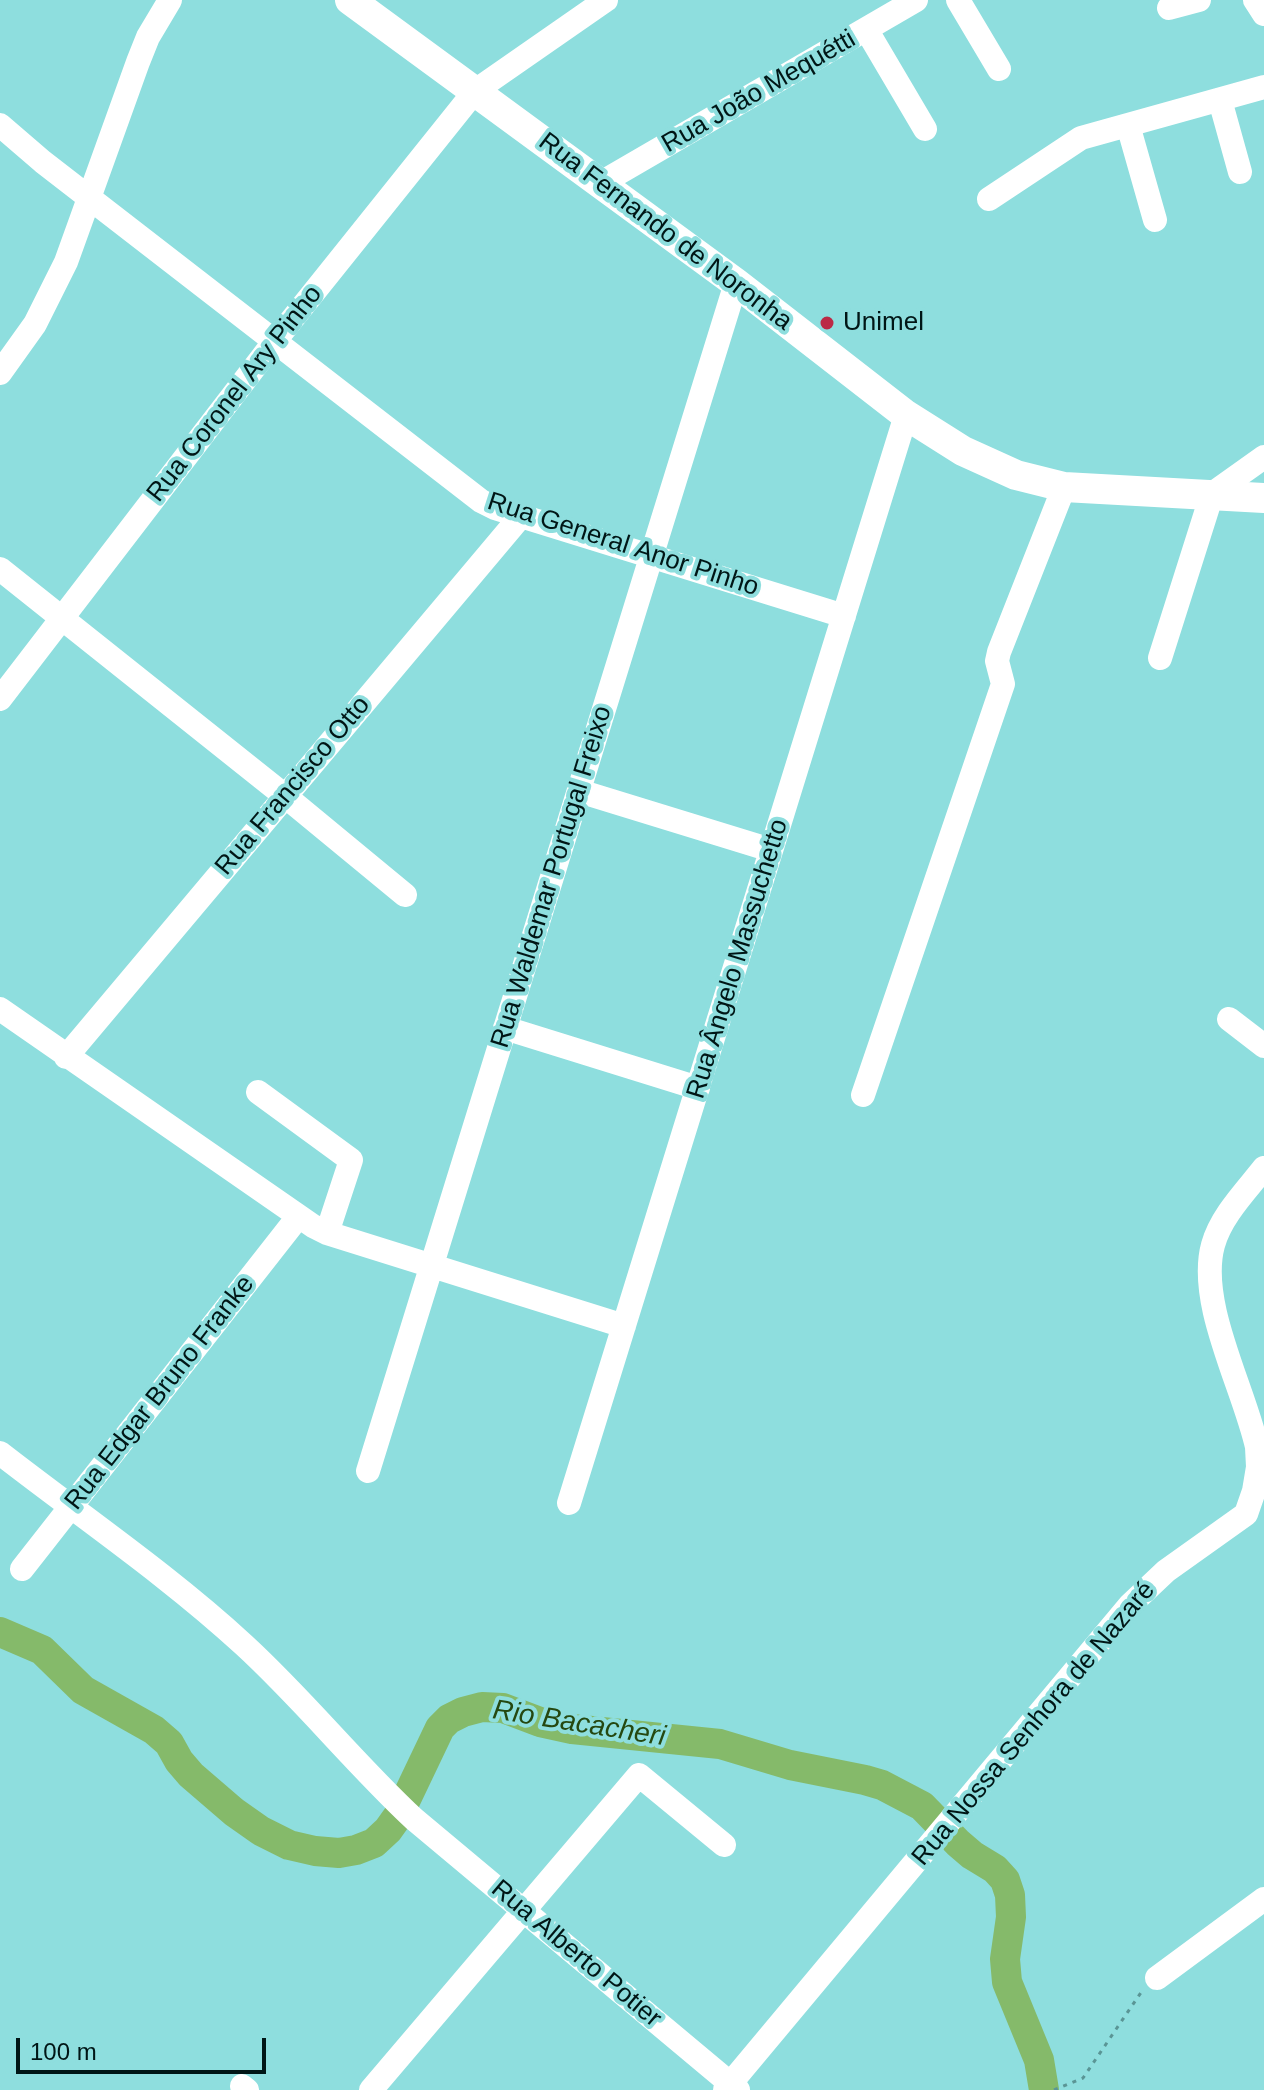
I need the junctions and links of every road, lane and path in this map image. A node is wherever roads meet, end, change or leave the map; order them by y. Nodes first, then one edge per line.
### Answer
1 (170, 0) edge
2 (350, 0) edge
3 (606, 0) edge
4 (916, 0) edge
5 (958, 0) edge
6 (1199, 0) edge
7 (1255, 0) edge
8 (1169, 8) dead end
9 (1264, 14) edge
10 (866, 29) junction
11 (999, 69) dead end
12 (1264, 87) edge
13 (475, 91) junction
14 (1220, 100) junction
15 (0, 125) edge
16 (1128, 125) junction
17 (925, 129) dead end
18 (1240, 172) dead end
19 (601, 183) junction
20 (90, 199) junction
21 (989, 199) dead end
22 (1155, 220) dead end
23 (736, 283) junction
24 (274, 342) junction
25 (0, 373) edge
26 (906, 415) junction
27 (1264, 457) edge
28 (1064, 487) junction
29 (1212, 494) junction
30 (1264, 498) edge
31 (521, 516) junction
32 (652, 556) junction
33 (0, 569) edge
34 (844, 616) junction
35 (63, 617) junction
36 (1160, 658) dead end
37 (0, 699) edge
38 (579, 791) junction
39 (285, 796) junction
40 (771, 850) junction
41 (405, 895) dead end
42 (0, 1009) edge
43 (1229, 1019) dead end
44 (505, 1028) junction
45 (1264, 1046) edge
46 (66, 1057) junction
47 (698, 1088) junction
48 (258, 1092) dead end
49 (863, 1095) dead end
50 (1264, 1168) edge
51 (298, 1217) junction
52 (327, 1233) junction
53 (432, 1266) junction
54 (624, 1326) junction
55 (0, 1453) edge
56 (368, 1471) dead end
57 (569, 1503) dead end
58 (70, 1507) junction
59 (1255, 1507) edge
60 (22, 1569) dead end
61 (724, 1845) dead end
62 (1264, 1899) edge
63 (524, 1910) junction
64 (1157, 1978) joint
65 (731, 2088) edge
66 (371, 2090) edge
67 (1054, 2090) edge

1 - 20 street
2 - 13 main road, Rua Fernando de Noronha
3 - 13 street, Rua Coronel Ary Pinho
4 - 10 street, Rua João Mequétti
5 - 11 street
6 - 8 street
7 - 9 street
10 - 17 street
10 - 19 street, Rua João Mequétti
12 - 14 street
13 - 19 main road, Rua Fernando de Noronha
13 - 24 street, Rua Coronel Ary Pinho
14 - 16 street
14 - 18 street
15 - 20 street, Rua General Anor Pinho
16 - 21 street
16 - 22 street
19 - 23 main road, Rua Fernando de Noronha
20 - 24 street, Rua General Anor Pinho
20 - 25 street
23 - 26 main road, Rua Fernando de Noronha
23 - 32 street, Rua Waldemar Portugal Freixo
24 - 31 street, Rua General Anor Pinho
24 - 35 street, Rua Coronel Ary Pinho
26 - 28 main road, Rua Fernando de Noronha
26 - 34 street, Rua Ângelo Massuchetto
27 - 29 street
28 - 29 main road, Rua Fernando de Noronha
28 - 49 street
29 - 30 main road, Rua Fernando de Noronha
29 - 36 street
31 - 32 street, Rua General Anor Pinho
31 - 39 street, Rua Francisco Otto
32 - 34 street, Rua General Anor Pinho
32 - 38 street, Rua Waldemar Portugal Freixo
33 - 35 street
34 - 40 street, Rua Ângelo Massuchetto
35 - 37 street, Rua Coronel Ary Pinho
35 - 39 street
38 - 40 street
38 - 44 street, Rua Waldemar Portugal Freixo
39 - 41 street
39 - 46 street, Rua Francisco Otto
40 - 47 street, Rua Ângelo Massuchetto
42 - 46 street
43 - 45 street
44 - 47 street
44 - 53 street, Rua Waldemar Portugal Freixo
46 - 51 street
47 - 54 street, Rua Ângelo Massuchetto
48 - 52 street
50 - 59 street, Rua Nossa Senhora de Nazaré
51 - 52 street
51 - 58 street, Rua Edgar Bruno Franke
52 - 53 street
53 - 54 street
53 - 56 street, Rua Waldemar Portugal Freixo
54 - 57 street, Rua Ângelo Massuchetto
55 - 58 street, Rua Alberto Potier
58 - 60 street, Rua Edgar Bruno Franke
58 - 63 street, Rua Alberto Potier
59 - 65 street, Rua Nossa Senhora de Nazaré
61 - 63 street
62 - 64 street
63 - 65 street, Rua Alberto Potier
63 - 66 street
64 - 67 path

